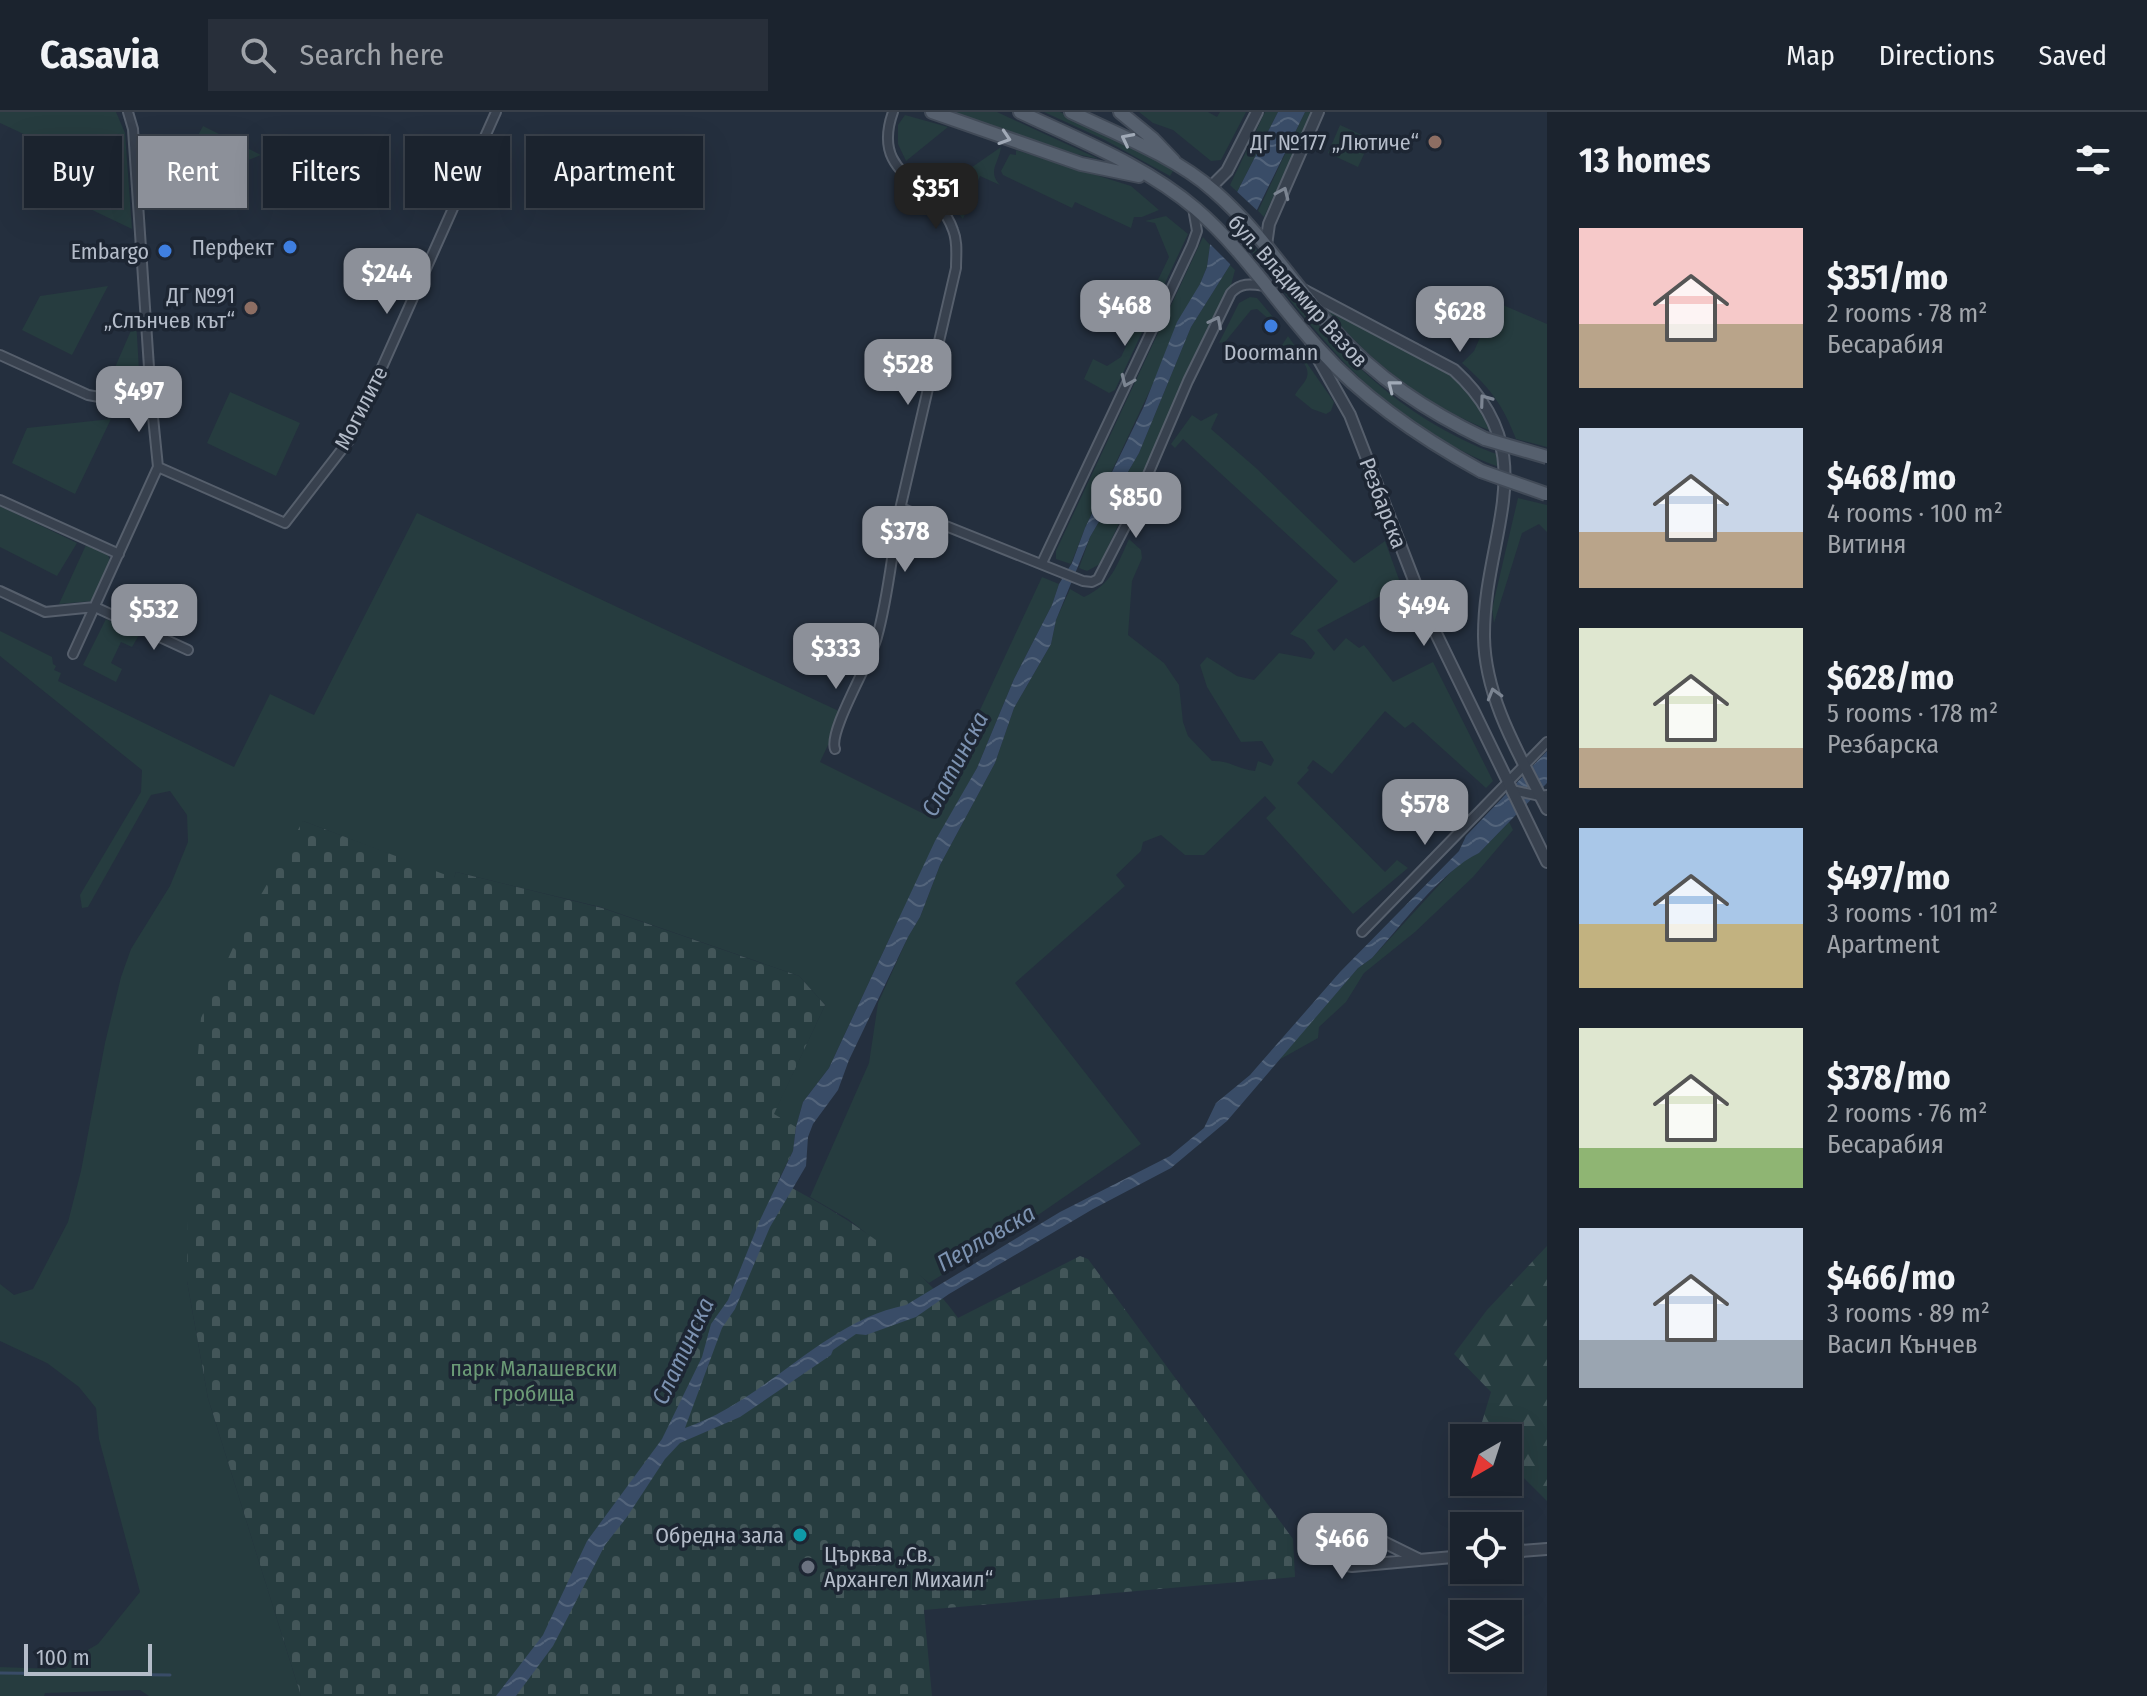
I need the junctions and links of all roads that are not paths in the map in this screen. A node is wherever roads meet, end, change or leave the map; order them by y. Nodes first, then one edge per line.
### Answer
1 (128, 112) edge
2 (496, 112) edge
3 (893, 112) edge
4 (932, 112) edge
5 (1020, 112) edge
6 (1071, 112) edge
7 (1120, 112) edge
8 (1257, 112) edge
9 (1318, 112) edge
10 (1182, 169) junction
11 (1150, 178) junction
12 (1210, 188) junction
13 (1193, 207) junction
14 (1266, 245) junction
15 (1266, 286) junction
16 (1301, 289) junction
17 (1294, 321) junction
18 (0, 355) edge
19 (151, 397) junction
20 (1547, 457) edge
21 (158, 467) junction
22 (1546, 494) edge
23 (0, 500) edge
24 (901, 508) junction
25 (119, 554) junction
26 (1042, 563) junction
27 (0, 591) edge
28 (95, 607) junction
29 (188, 650) dead end
30 (73, 654) dead end
31 (1547, 742) edge
32 (835, 749) dead end
33 (1524, 765) junction
34 (1510, 786) junction
35 (1544, 796) edge
36 (1547, 809) edge
37 (1547, 862) edge
38 (1362, 932) dead end
39 (1547, 1549) edge
40 (1522, 1551) edge
41 (1450, 1557) edge
42 (1418, 1559) junction

1 - 19 street
2 - 21 street, Могилите
3 - 24 street
4 -> 11 main road
5 - 11 main road, бул. Владимир Вазов
10 -> 6 main road, бул. Владимир Вазов
7 - 10 main road
8 - 12 street
14 -> 9 street
10 - 12 main road, бул. Владимир Вазов
11 - 13 main road, бул. Владимир Вазов
12 - 14 main road, бул. Владимир Вазов
13 - 15 main road, бул. Владимир Вазов
13 -> 26 street
14 - 16 main road, бул. Владимир Вазов
15 - 17 main road, бул. Владимир Вазов
26 -> 15 street
20 -> 16 main road, бул. Владимир Вазов, bridge
33 -> 16 street
17 - 22 main road, бул. Владимир Вазов, bridge
17 - 34 street, Резбарска
18 - 19 street
19 - 21 street
21 - 25 street
23 - 25 street
24 - 26 street
24 - 32 street
25 - 28 street
27 - 28 street
28 - 29 street
28 - 30 street
31 - 33 street
33 - 34 street
33 - 35 street
34 - 35 street
34 - 37 street, Резбарска
34 - 38 street
35 - 36 street
39 - 40 street
41 - 42 street
42 - 42 street

